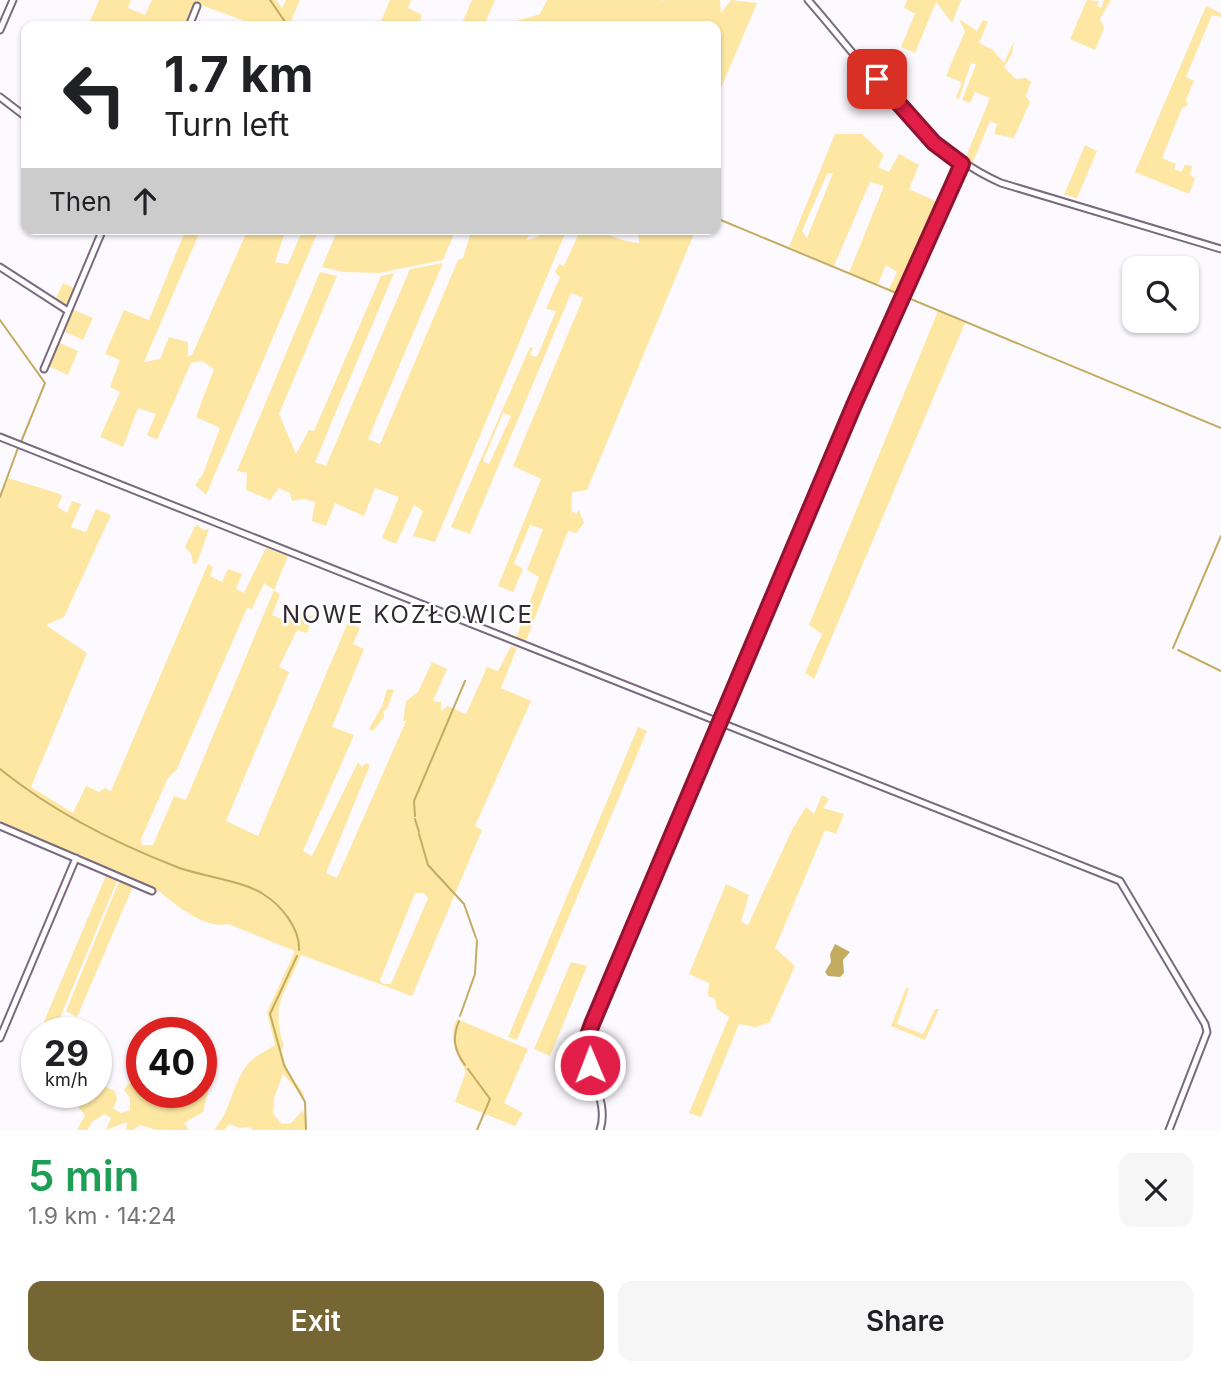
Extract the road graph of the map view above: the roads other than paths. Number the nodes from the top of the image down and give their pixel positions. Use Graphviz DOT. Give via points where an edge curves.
graph roads {
  1 [pos="13,0"];
  2 [pos="808,0"];
  3 [pos="197,6"];
  4 [pos="191,21"];
  5 [pos="0,30"];
  6 [pos="0,97"];
  7 [pos="21,113"];
  8 [pos="962,164"];
  9 [pos="100,235"];
  10 [pos="1221,249"];
  11 [pos="0,267"];
  12 [pos="68,311"];
  13 [pos="44,369"];
  14 [pos="0,437"];
  15 [pos="719,724"];
  16 [pos="0,827"];
  17 [pos="76,858"];
  18 [pos="152,891"];
  19 [pos="0,1038"];
  20 [pos="600,1130"];
  21 [pos="1169,1130"];
  1 -- 5 [label="street"];
  2 -- 8 [label="street" via="929,138"];
  3 -- 4 [label="street"];
  6 -- 7 [label="street"];
  8 -- 10 [label="street" via="1001,183"];
  8 -- 15 [label="street"];
  9 -- 12 [label="street"];
  11 -- 12 [label="street"];
  12 -- 13 [label="street"];
  14 -- 15 [label="street"];
  15 -- 20 [label="street" via="587,1038 603,1115"];
  15 -- 21 [label="street" via="1119,881 1207,1032"];
  16 -- 17 [label="street"];
  17 -- 18 [label="street"];
  17 -- 19 [label="street"];
}
